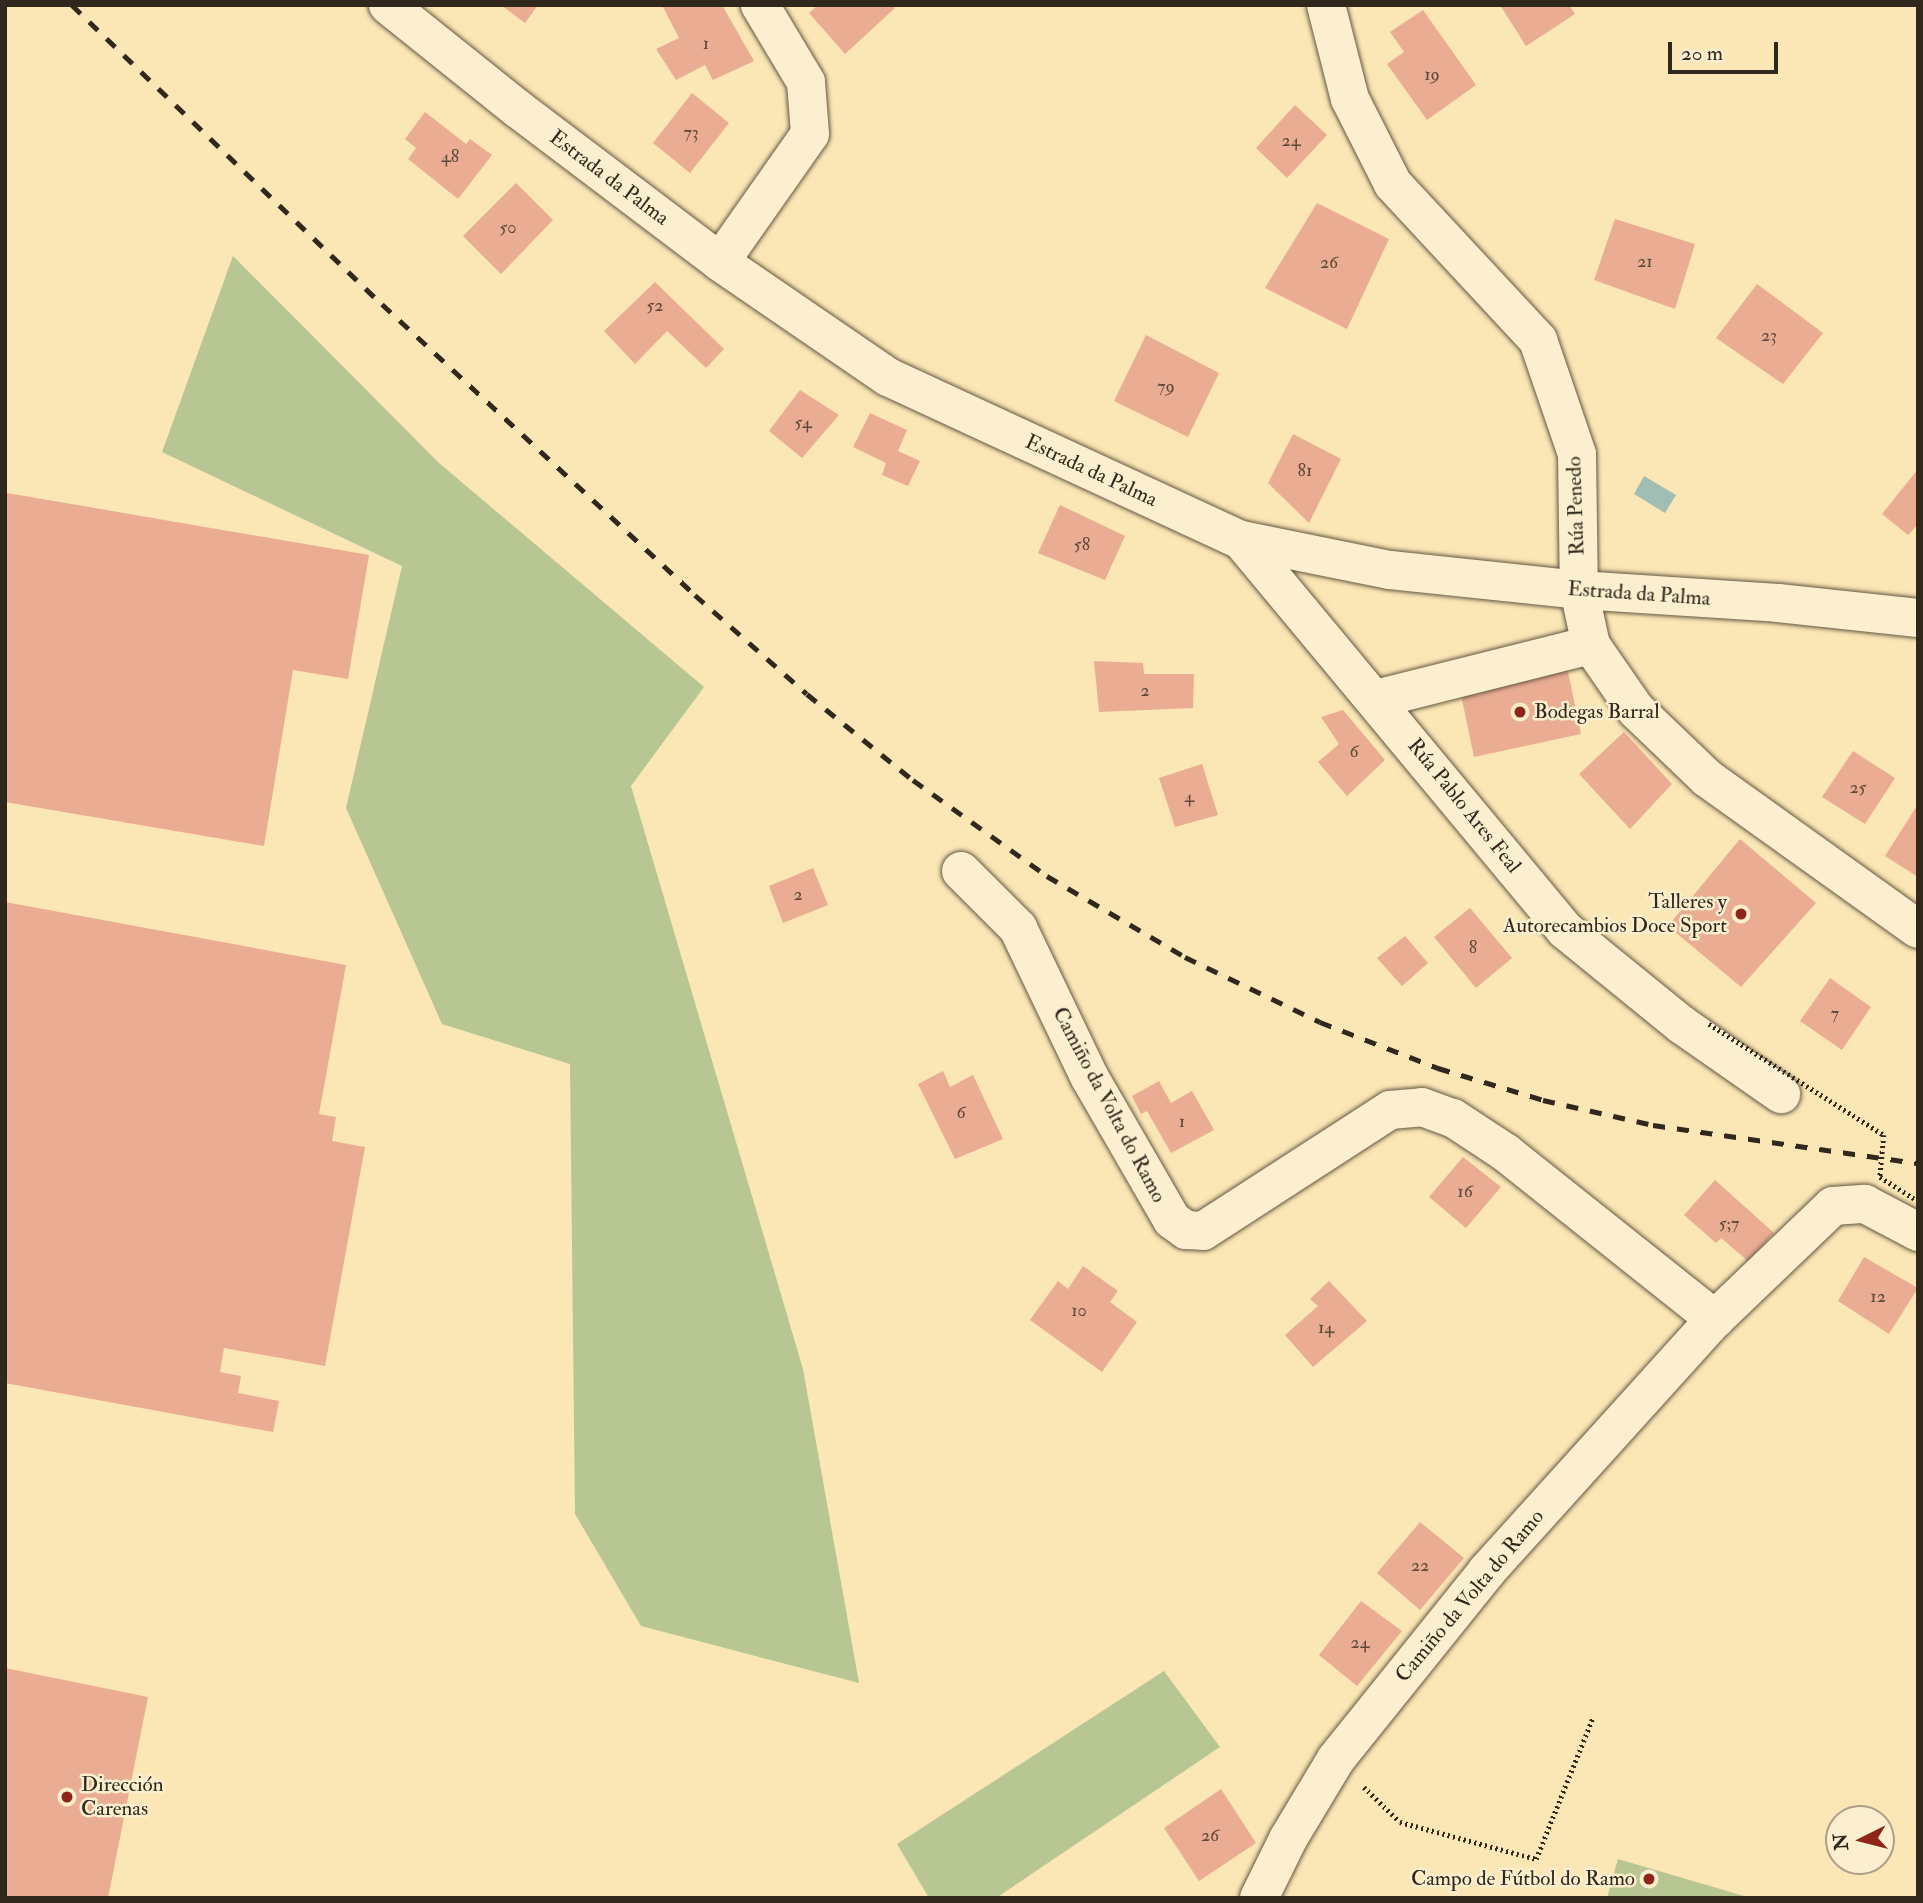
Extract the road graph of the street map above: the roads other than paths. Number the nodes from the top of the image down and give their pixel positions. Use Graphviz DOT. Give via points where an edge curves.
graph roads {
  1 [pos="388,5"];
  2 [pos="760,5"];
  3 [pos="1326,5"];
  4 [pos="720,262"];
  5 [pos="1241,540"];
  6 [pos="1578,590"];
  7 [pos="1918,618"];
  8 [pos="1591,645"];
  9 [pos="1376,699"];
  10 [pos="961,871"];
  11 [pos="1918,929"];
  12 [pos="1781,1094"];
  13 [pos="1918,1232"];
  14 [pos="1715,1319"];
  15 [pos="1259,1898"];
  1 -- 4 [label="street, Estrada da Palma"];
  2 -- 4 [label="street" via="806,82 810,134"];
  3 -- 6 [label="street, Rúa Penedo" via="1350,99 1393,184 1538,340 1577,454"];
  4 -- 5 [label="street, Estrada da Palma" via="888,377"];
  5 -- 6 [label="street, Estrada da Palma" via="1390,570"];
  5 -- 9 [label="street, Rúa Pablo Ares Feal"];
  6 -- 7 [label="street, Estrada da Palma" via="1779,603"];
  6 -- 8 [label="street, Rúa Penedo"];
  8 -- 9 [label="street"];
  8 -- 11 [label="street, Rúa Penedo" via="1636,710 1707,778"];
  9 -- 12 [label="street, Rúa Pablo Ares Feal" via="1565,930 1682,1025"];
  10 -- 14 [label="street, Camiño da Volta do Ramo" via="1018,928 1090,1078 1172,1220 1186,1230 1203,1231 1390,1110 1422,1107 1453,1118 1506,1153"];
  13 -- 14 [label="street, Camiño da Volta do Ramo" via="1864,1204 1833,1206"];
  14 -- 15 [label="street, Camiño da Volta do Ramo" via="1487,1571 1336,1759"];
}
